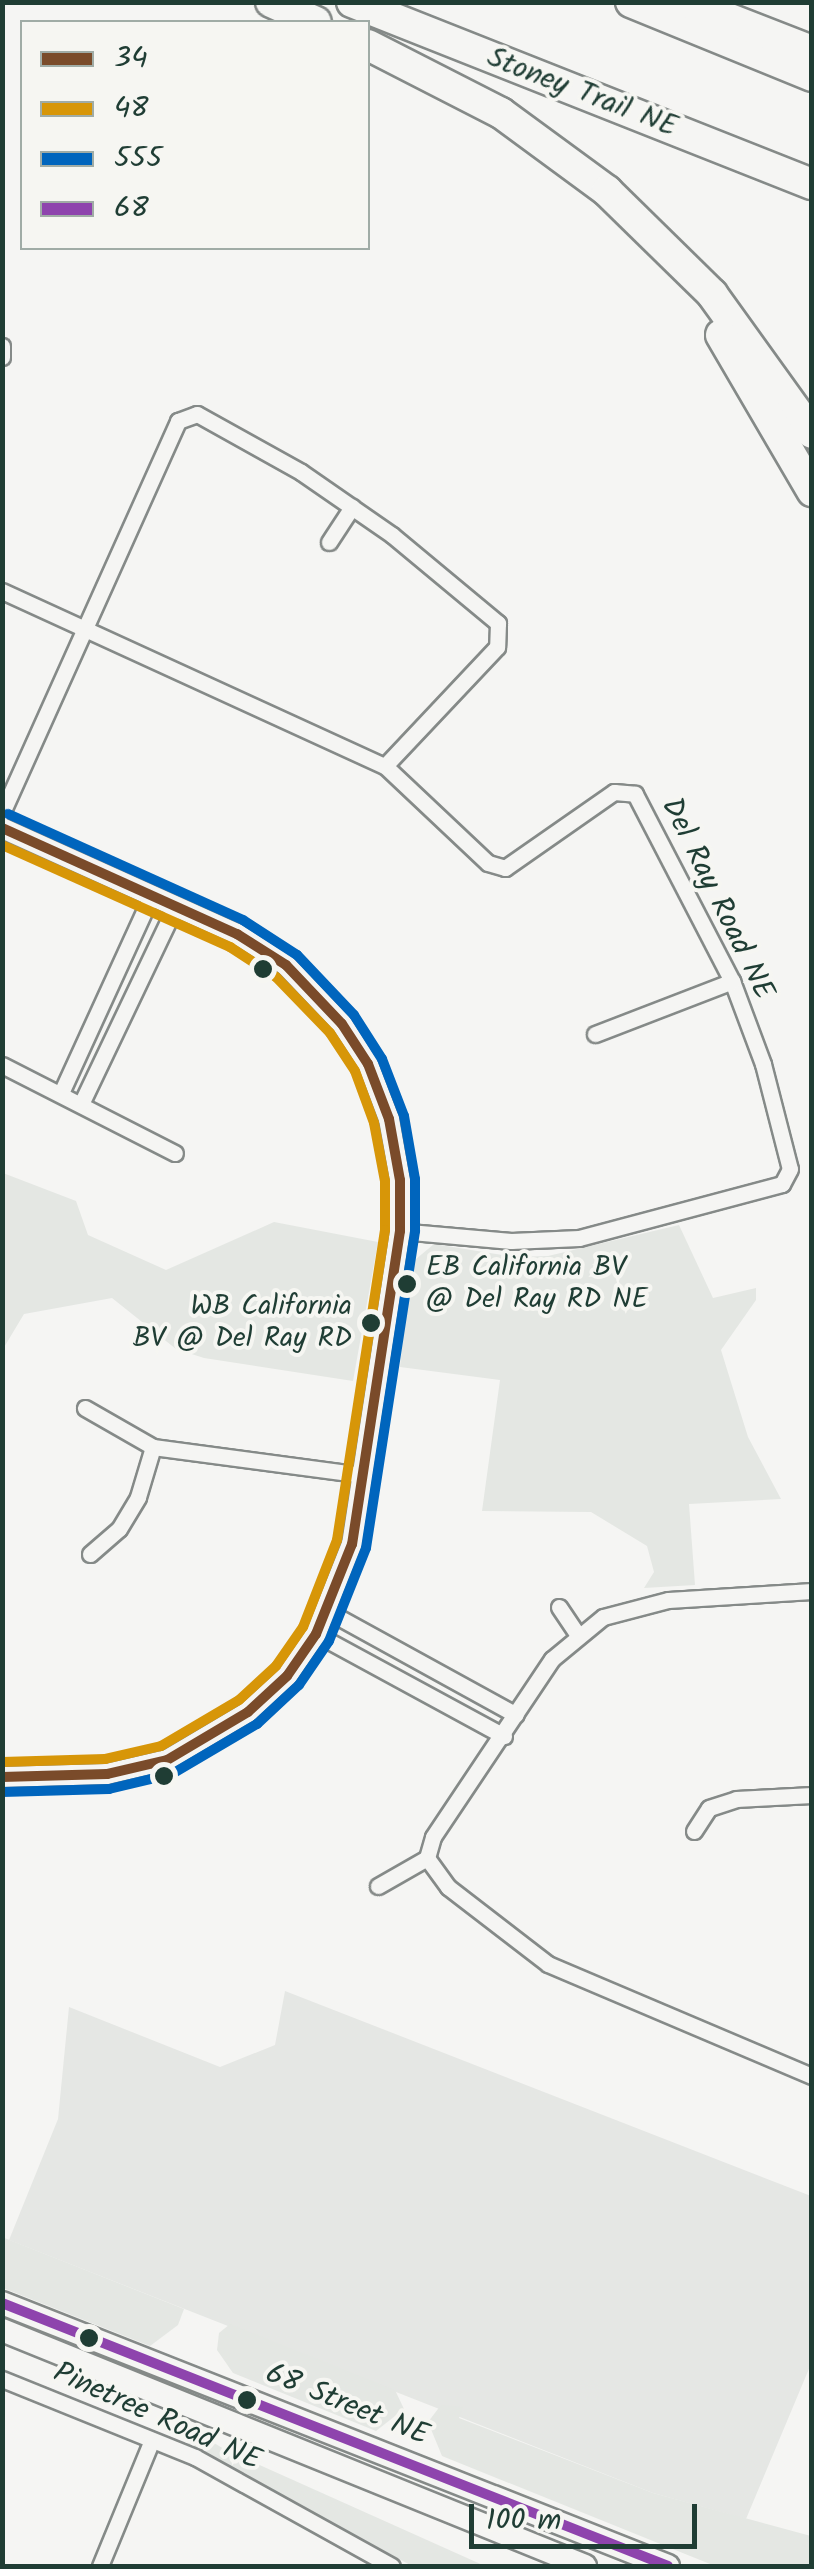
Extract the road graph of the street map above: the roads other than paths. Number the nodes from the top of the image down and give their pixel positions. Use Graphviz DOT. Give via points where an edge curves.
graph roads {
  1 [pos="271,2"];
  2 [pos="352,2"];
  3 [pos="631,2"];
  4 [pos="686,2"];
  5 [pos="312,20"];
  6 [pos="370,47"];
  7 [pos="812,50"];
  8 [pos="812,76"];
  9 [pos="812,184"];
  10 [pos="608,191"];
  11 [pos="2,346"];
  12 [pos="2,357"];
  13 [pos="812,433"];
  14 [pos="812,491"];
  15 [pos="352,507"];
  16 [pos="330,542"];
  17 [pos="2,591"];
  18 [pos="84,627"];
  19 [pos="385,766"];
  20 [pos="2,813"];
  21 [pos="2,828"];
  22 [pos="151,896"];
  23 [pos="174,907"];
  24 [pos="732,980"];
  25 [pos="595,1034"];
  26 [pos="2,1064"];
  27 [pos="62,1093"];
  28 [pos="82,1102"];
  29 [pos="175,1152"];
  30 [pos="400,1231"];
  31 [pos="85,1408"];
  32 [pos="153,1446"];
  33 [pos="362,1475"];
  34 [pos="90,1554"];
  35 [pos="812,1591"];
  36 [pos="559,1607"];
  37 [pos="329,1612"];
  38 [pos="316,1634"];
  39 [pos="578,1635"];
  40 [pos="516,1715"];
  41 [pos="504,1736"];
  42 [pos="2,1777"];
  43 [pos="812,1795"];
  44 [pos="694,1831"];
  45 [pos="428,1858"];
  46 [pos="378,1886"];
  47 [pos="812,2076"];
  48 [pos="2,2303"];
  49 [pos="2,2330"];
  50 [pos="2,2379"];
  51 [pos="152,2440"];
  52 [pos="100,2566"];
  53 [pos="392,2566"];
  54 [pos="585,2566"];
  55 [pos="668,2566"];
  1 -- 5 [label="highway"];
  2 -- 9 [label="highway, Stoney Trail NE"];
  3 -- 8 [label="highway"];
  4 -- 7 [label="highway"];
  6 -- 10 [label="highway" via="501,114"];
  10 -- 13 [label="highway" via="712,294"];
  10 -- 14 [label="highway" via="733,351"];
  11 -- 12 [label="street"];
  15 -- 16 [label="street"];
  15 -- 18 [label="street" via="196,414 178,421"];
  15 -- 19 [label="street" via="498,623 497,647"];
  17 -- 18 [label="street, Del Ray Road NE"];
  18 -- 19 [label="street, Del Ray Road NE"];
  18 -- 20 [label="street"];
  19 -- 24 [label="street, Del Ray Road NE" via="488,863 505,868 614,792 635,794"];
  21 -- 22 [label="street"];
  22 -- 23 [label="street"];
  22 -- 27 [label="street"];
  23 -- 28 [label="street"];
  23 -- 30 [label="street" via="286,965 342,1024 368,1064 389,1118"];
  24 -- 25 [label="street"];
  24 -- 30 [label="street, Del Ray Road NE" via="790,1169 782,1184 579,1238 511,1241"];
  26 -- 27 [label="street"];
  27 -- 28 [label="street"];
  28 -- 29 [label="street"];
  30 -- 33 [label="street"];
  31 -- 32 [label="street"];
  32 -- 33 [label="street"];
  32 -- 34 [label="street" via="138,1497 119,1529"];
  33 -- 37 [label="street" via="352,1544"];
  35 -- 39 [label="street" via="668,1600 602,1618"];
  36 -- 39 [label="street"];
  37 -- 38 [label="street"];
  37 -- 40 [label="street"];
  38 -- 41 [label="street"];
  38 -- 42 [label="street" via="288,1676 248,1712 167,1760 107,1774"];
  39 -- 40 [label="street" via="552,1658"];
  40 -- 41 [label="street"];
  41 -- 45 [label="street" via="433,1837"];
  43 -- 44 [label="street" via="736,1799 709,1808"];
  45 -- 46 [label="street"];
  45 -- 47 [label="street" via="448,1887 548,1964"];
  48 -- 55 [label="main road, 68 Street NE"];
  49 -- 54 [label="main road, 68 Street NE"];
  50 -- 51 [label="street, Pinetree Road NE"];
  51 -- 52 [label="street"];
  51 -- 53 [label="street, Pinetree Road NE"];
}
